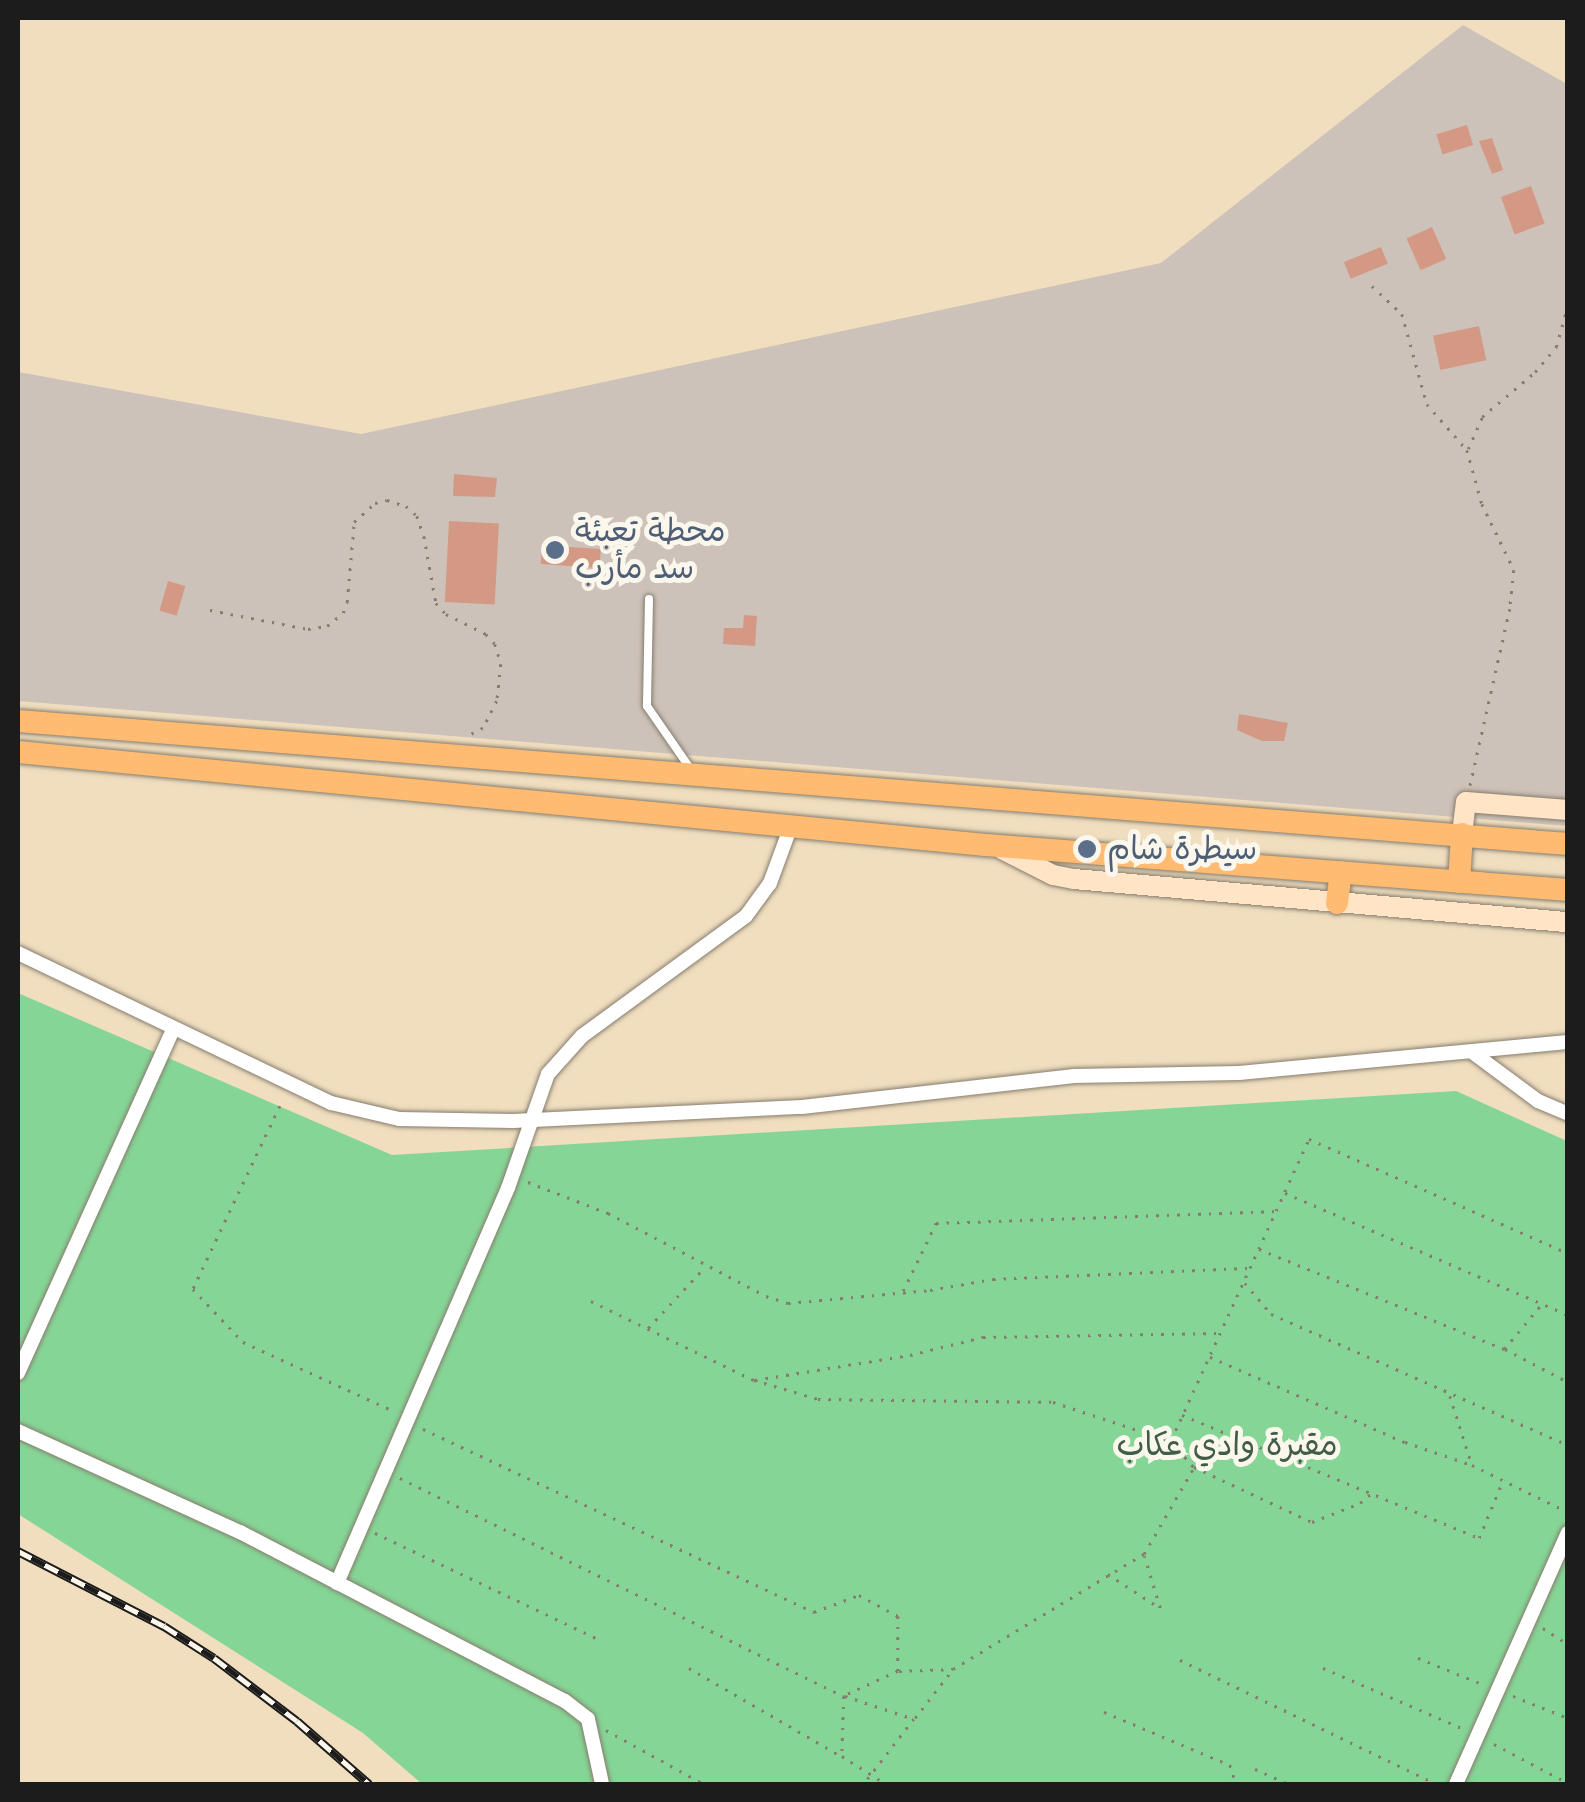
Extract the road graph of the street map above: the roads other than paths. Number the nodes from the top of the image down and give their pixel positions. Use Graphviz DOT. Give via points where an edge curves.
graph roads {
  1 [pos="649,599"];
  2 [pos="18,721"];
  3 [pos="18,752"];
  4 [pos="693,772"];
  5 [pos="1568,810"];
  6 [pos="790,826"];
  7 [pos="1462,834"];
  8 [pos="986,844"];
  9 [pos="1568,844"];
  10 [pos="1341,872"];
  11 [pos="1459,882"];
  12 [pos="1568,890"];
  13 [pos="1336,904"];
  14 [pos="1568,922"];
  15 [pos="18,953"];
  16 [pos="173,1030"];
  17 [pos="1568,1042"];
  18 [pos="1472,1052"];
  19 [pos="1568,1114"];
  20 [pos="530,1120"];
  21 [pos="18,1373"];
  22 [pos="18,1431"];
  23 [pos="1568,1533"];
  24 [pos="338,1583"];
  25 [pos="602,1784"];
  26 [pos="1456,1784"];
  1 -- 4 [label="lane" via="647,706"];
  2 -- 4 [label="highway"];
  3 -- 6 [label="highway"];
  4 -- 7 [label="highway" via="1092,810"];
  5 -- 7 [label="main road" via="1466,802"];
  6 -- 8 [label="highway"];
  6 -- 20 [label="street" via="770,883 746,916 570,1047 548,1074"];
  7 -- 9 [label="highway"];
  7 -- 11 [label="highway"];
  8 -- 10 [label="highway"];
  8 -- 13 [label="main road" via="1074,879"];
  10 -- 11 [label="highway"];
  10 -- 13 [label="highway"];
  11 -- 12 [label="highway"];
  13 -- 14 [label="main road"];
  15 -- 16 [label="street"];
  16 -- 20 [label="street" via="330,1104 399,1119"];
  16 -- 21 [label="street"];
  17 -- 18 [label="street"];
  18 -- 19 [label="street" via="1538,1101"];
  18 -- 20 [label="street" via="1239,1073 1074,1076 802,1107"];
  20 -- 24 [label="street" via="512,1178"];
  22 -- 24 [label="street"];
  23 -- 26 [label="street"];
  24 -- 25 [label="street" via="537,1685 588,1719"];
}
